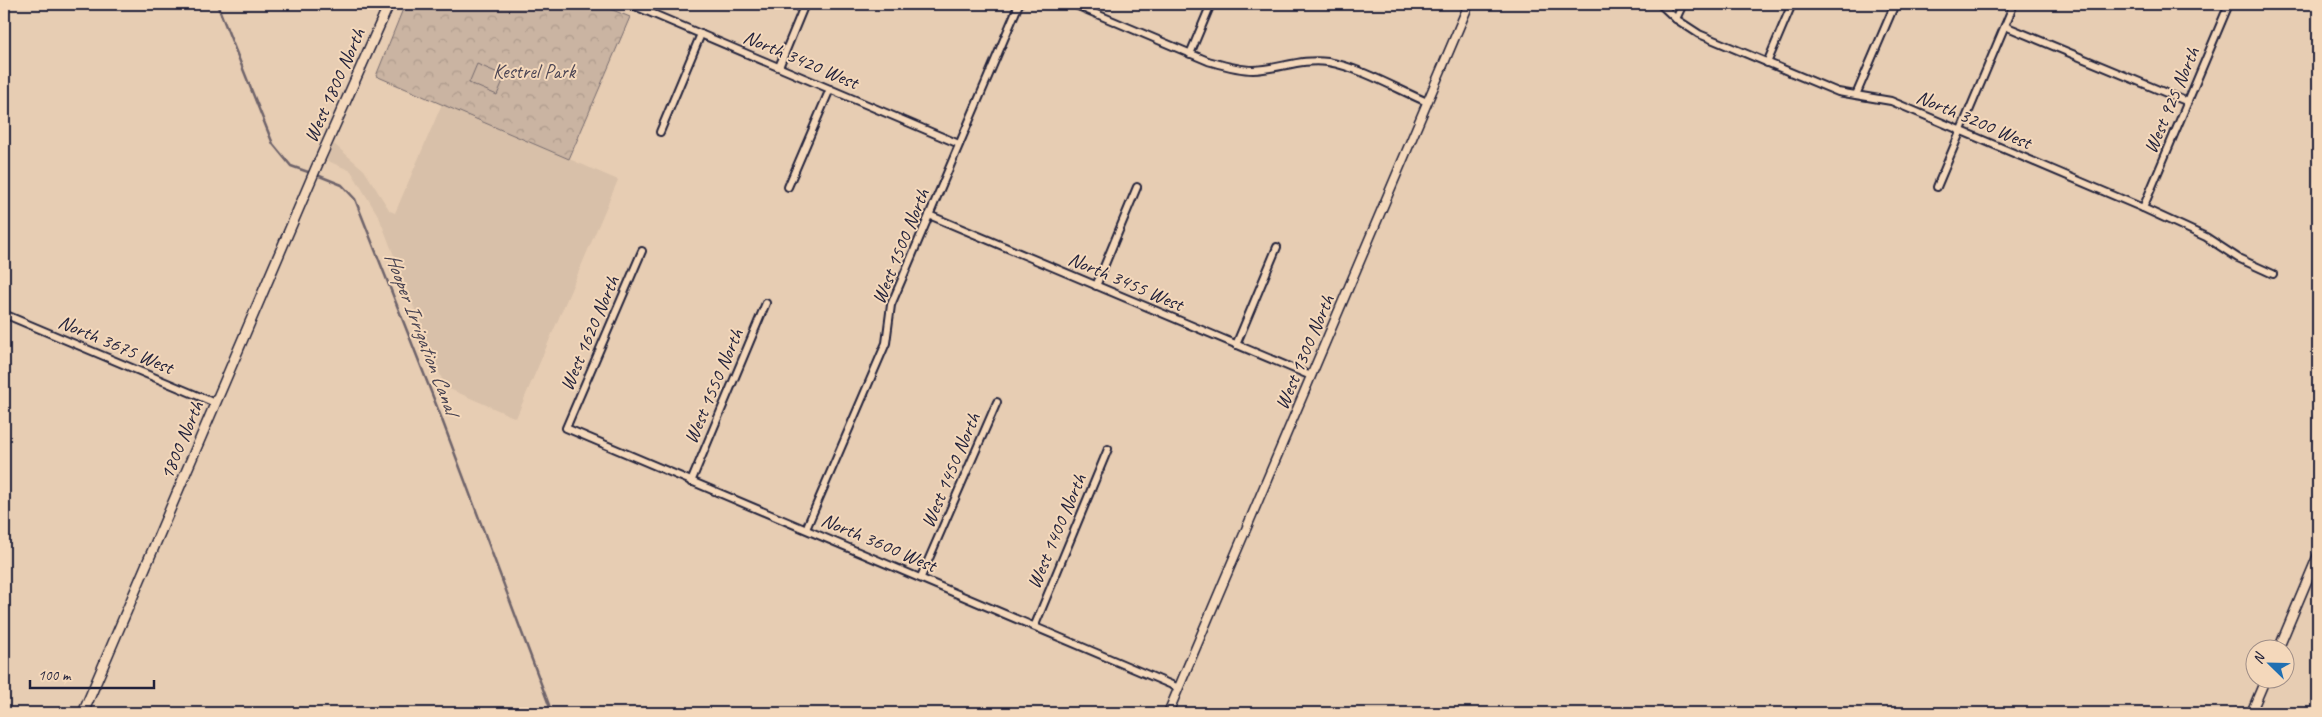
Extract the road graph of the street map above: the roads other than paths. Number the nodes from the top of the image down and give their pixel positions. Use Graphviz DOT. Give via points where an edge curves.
graph roads {
  1 [pos="389,4"];
  2 [pos="630,4"];
  3 [pos="805,4"];
  4 [pos="1019,4"];
  5 [pos="1073,4"];
  6 [pos="1211,4"];
  7 [pos="1469,4"];
  8 [pos="1660,4"];
  9 [pos="1682,4"];
  10 [pos="1792,4"];
  11 [pos="1895,4"];
  12 [pos="2014,4"];
  13 [pos="2229,4"];
  14 [pos="643,6"];
  15 [pos="1676,19"];
  16 [pos="2005,26"];
  17 [pos="701,34"];
  18 [pos="1190,54"];
  19 [pos="1767,63"];
  20 [pos="779,67"];
  21 [pos="830,89"];
  22 [pos="1856,95"];
  23 [pos="1427,102"];
  24 [pos="2188,102"];
  25 [pos="1960,130"];
  26 [pos="660,132"];
  27 [pos="960,144"];
  28 [pos="311,180"];
  29 [pos="788,187"];
  30 [pos="1137,187"];
  31 [pos="1937,187"];
  32 [pos="2143,208"];
  33 [pos="929,215"];
  34 [pos="1278,246"];
  35 [pos="642,251"];
  36 [pos="2273,274"];
  37 [pos="1096,286"];
  38 [pos="766,303"];
  39 [pos="4,314"];
  40 [pos="1236,345"];
  41 [pos="1311,376"];
  42 [pos="997,402"];
  43 [pos="215,404"];
  44 [pos="566,428"];
  45 [pos="1108,449"];
  46 [pos="691,482"];
  47 [pos="806,529"];
  48 [pos="2318,555"];
  49 [pos="921,577"];
  50 [pos="1035,625"];
  51 [pos="2282,640"];
  52 [pos="1179,688"];
  53 [pos="2261,690"];
  54 [pos="83,713"];
  55 [pos="1168,713"];
  56 [pos="2251,713"];
  1 -- 28 [label="main road, West 1800 North"];
  2 -- 14 [label="street, North 3420 West"];
  3 -- 20 [label="street"];
  4 -- 27 [label="street, West 1500 North"];
  5 -- 18 [label="street"];
  6 -- 18 [label="street"];
  7 -- 23 [label="street, West 1300 North"];
  8 -- 15 [label="street, North 3200 West"];
  9 -- 15 [label="street"];
  10 -- 19 [label="street"];
  11 -- 22 [label="street"];
  12 -- 16 [label="street"];
  13 -- 24 [label="street, West 925 North"];
  14 -- 17 [label="street, North 3420 West"];
  15 -- 19 [label="street, North 3200 West" via="1699,34"];
  16 -- 24 [label="street"];
  16 -- 25 [label="street"];
  17 -- 20 [label="street, North 3420 West"];
  17 -- 26 [label="street"];
  18 -- 23 [label="street" via="1227,67 1252,70 1307,61 1329,62"];
  19 -- 22 [label="street, North 3200 West" via="1838,92"];
  20 -- 21 [label="street, North 3420 West"];
  21 -- 27 [label="street, North 3420 West"];
  21 -- 29 [label="street"];
  22 -- 25 [label="street, North 3200 West" via="1891,101"];
  23 -- 41 [label="street, West 1300 North"];
  24 -- 32 [label="street, West 925 North"];
  25 -- 31 [label="street"];
  25 -- 32 [label="street, North 3200 West"];
  27 -- 33 [label="street, West 1500 North"];
  28 -- 43 [label="main road, 1800 North"];
  30 -- 37 [label="street"];
  32 -- 36 [label="street, North 3200 West" via="2206,237 2238,258"];
  33 -- 37 [label="street, North 3455 West"];
  33 -- 47 [label="street, West 1500 North" via="891,305 886,343"];
  34 -- 40 [label="street"];
  35 -- 44 [label="street, West 1620 North"];
  37 -- 40 [label="street, North 3455 West"];
  38 -- 46 [label="street, West 1550 North"];
  39 -- 43 [label="street, North 3675 West"];
  40 -- 41 [label="street, North 3455 West"];
  41 -- 52 [label="street, West 1300 North"];
  42 -- 49 [label="street, West 1450 North"];
  43 -- 54 [label="main road, 1800 North"];
  44 -- 46 [label="street, North 3600 West"];
  45 -- 50 [label="street, West 1400 North"];
  46 -- 47 [label="street, North 3600 West"];
  47 -- 49 [label="street, North 3600 West"];
  48 -- 51 [label="street"];
  49 -- 50 [label="street, North 3600 West"];
  50 -- 52 [label="street, North 3600 West"];
  52 -- 55 [label="street, West 1300 North"];
  53 -- 56 [label="street"];
}
